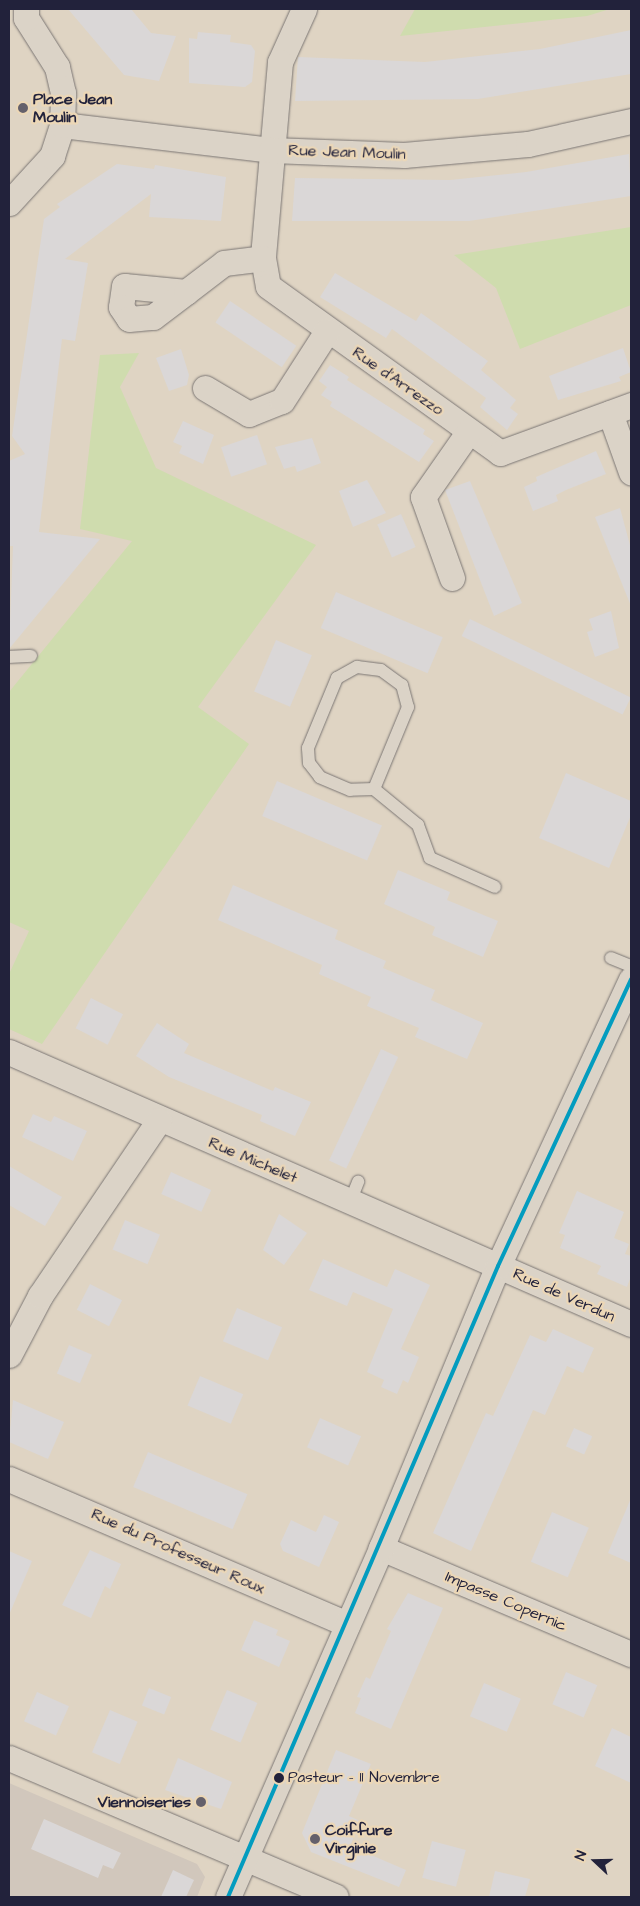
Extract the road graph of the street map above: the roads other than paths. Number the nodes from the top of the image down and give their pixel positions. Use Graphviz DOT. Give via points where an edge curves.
graph roads {
  1 [pos="26,9"];
  2 [pos="304,9"];
  3 [pos="631,122"];
  4 [pos="62,125"];
  5 [pos="271,150"];
  6 [pos="9,203"];
  7 [pos="263,258"];
  8 [pos="186,292"];
  9 [pos="326,331"];
  10 [pos="205,388"];
  11 [pos="620,409"];
  12 [pos="469,431"];
  13 [pos="631,472"];
  14 [pos="452,578"];
  15 [pos="31,656"];
  16 [pos="9,657"];
  17 [pos="374,788"];
  18 [pos="495,887"];
  19 [pos="611,958"];
  20 [pos="631,966"];
  21 [pos="631,979"];
  22 [pos="9,1052"];
  23 [pos="159,1120"];
  24 [pos="498,1266"];
  25 [pos="631,1324"];
  26 [pos="9,1355"];
  27 [pos="9,1479"];
  28 [pos="381,1548"];
  29 [pos="347,1624"];
  30 [pos="631,1654"];
  31 [pos="9,1758"];
  32 [pos="244,1859"];
  33 [pos="228,1897"];
  34 [pos="336,1897"];
  1 -- 4 [label="street" via="26,18 57,67 63,93"];
  2 -- 5 [label="street, Rue d'Arrezzo" via="280,62"];
  3 -- 5 [label="street, Rue Jean Moulin" via="528,144 466,151 404,155"];
  4 -- 5 [label="street, Rue Jean Moulin"];
  4 -- 6 [label="street" via="52,156"];
  5 -- 7 [label="street, Rue d'Arrezzo"];
  7 -- 8 [label="street" via="224,262"];
  7 -- 9 [label="street, Rue d'Arrezzo" via="268,286"];
  9 -- 10 [label="street" via="282,401 249,414"];
  9 -- 12 [label="street, Rue d'Arrezzo"];
  11 -- 12 [label="street, Rue d'Arrezzo" via="500,453"];
  11 -- 13 [label="street, Rue d'Arrezzo"];
  12 -- 14 [label="street" via="423,497"];
  15 -- 16 [label="lane"];
  17 -- 17 [label="lane" via="408,707 402,685 381,670 357,666 337,678 308,748 309,763 320,777 350,790"];
  17 -- 18 [label="lane" via="418,825 430,858"];
  19 -- 20 [label="lane"];
  21 -- 24 [label="street"];
  22 -- 23 [label="street, Rue Michelet"];
  23 -- 24 [label="street, Rue Michelet" via="354,1192"];
  23 -- 26 [label="street" via="40,1296"];
  24 -- 25 [label="street, Rue de Verdun"];
  24 -- 28 [label="street"];
  27 -- 29 [label="street, Rue du Professeur Roux"];
  28 -- 29 [label="street"];
  28 -- 30 [label="street, Impasse Copernic"];
  29 -- 32 [label="street"];
  31 -- 32 [label="street"];
  32 -- 33 [label="street"];
  32 -- 34 [label="street"];
}
